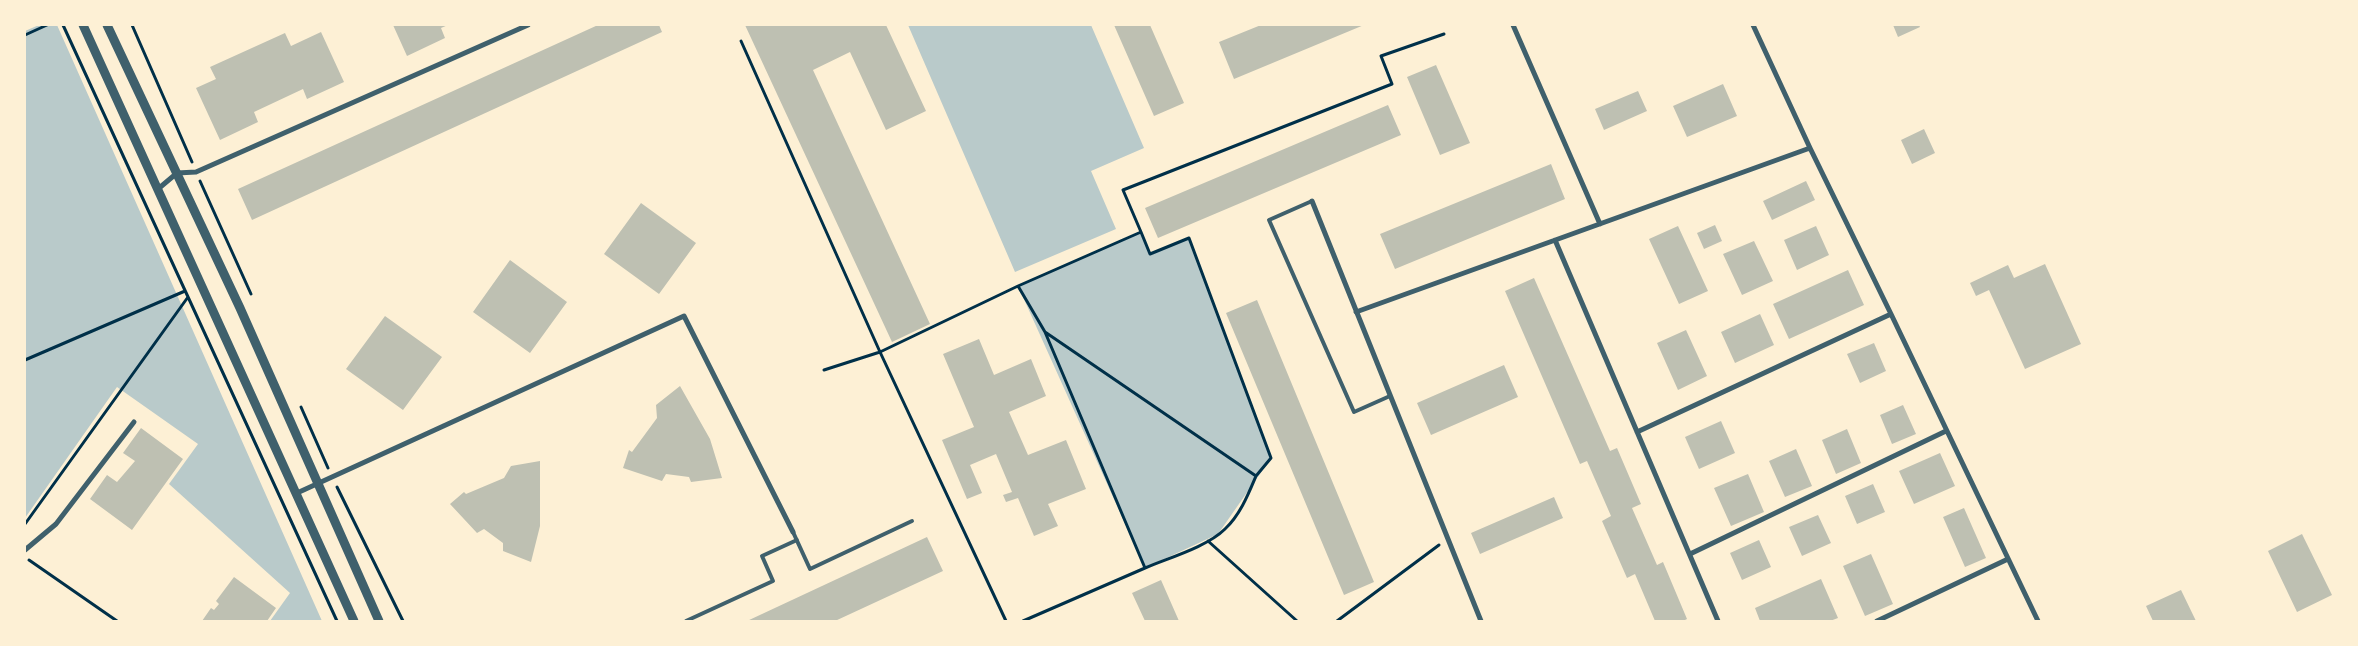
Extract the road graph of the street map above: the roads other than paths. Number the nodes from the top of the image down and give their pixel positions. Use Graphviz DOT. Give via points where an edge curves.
graph roads {
  1 [pos="83,25"];
  2 [pos="107,25"];
  3 [pos="528,25"];
  4 [pos="1513,25"];
  5 [pos="1753,25"];
  6 [pos="1810,148"];
  7 [pos="177,173"];
  8 [pos="158,189"];
  9 [pos="1312,202"];
  10 [pos="1600,224"];
  11 [pos="1555,240"];
  12 [pos="1356,312"];
  13 [pos="1892,314"];
  14 [pos="1390,396"];
  15 [pos="134,422"];
  16 [pos="1946,431"];
  17 [pos="1637,432"];
  18 [pos="318,484"];
  19 [pos="297,494"];
  20 [pos="912,521"];
  21 [pos="793,532"];
  22 [pos="797,540"];
  23 [pos="25,550"];
  24 [pos="1690,554"];
  25 [pos="2008,560"];
  26 [pos="354,621"];
  27 [pos="379,621"];
  28 [pos="686,621"];
  29 [pos="1481,621"];
  30 [pos="1718,621"];
  31 [pos="1877,621"];
  32 [pos="2038,621"];
  1 -- 8 [label="street"];
  2 -- 7 [label="street"];
  3 -- 7 [label="street" via="196,172"];
  4 -- 10 [label="street"];
  5 -- 6 [label="street"];
  6 -- 10 [label="street"];
  6 -- 13 [label="street"];
  7 -- 8 [label="street"];
  7 -- 18 [label="street"];
  8 -- 19 [label="street"];
  9 -- 12 [label="street"];
  9 -- 14 [label="lane" via="1269,220 1354,412"];
  10 -- 11 [label="street"];
  11 -- 12 [label="street"];
  11 -- 17 [label="street"];
  12 -- 14 [label="street"];
  13 -- 16 [label="street"];
  13 -- 17 [label="street"];
  14 -- 29 [label="street"];
  15 -- 23 [label="street" via="56,524"];
  16 -- 24 [label="street"];
  16 -- 25 [label="street"];
  17 -- 24 [label="street"];
  18 -- 19 [label="street"];
  18 -- 21 [label="street" via="684,316"];
  18 -- 27 [label="street"];
  19 -- 26 [label="street"];
  20 -- 22 [label="lane" via="810,569"];
  21 -- 22 [label="lane"];
  22 -- 28 [label="lane" via="762,556 773,580"];
  24 -- 30 [label="street"];
  25 -- 31 [label="street"];
  25 -- 32 [label="street"];
}
